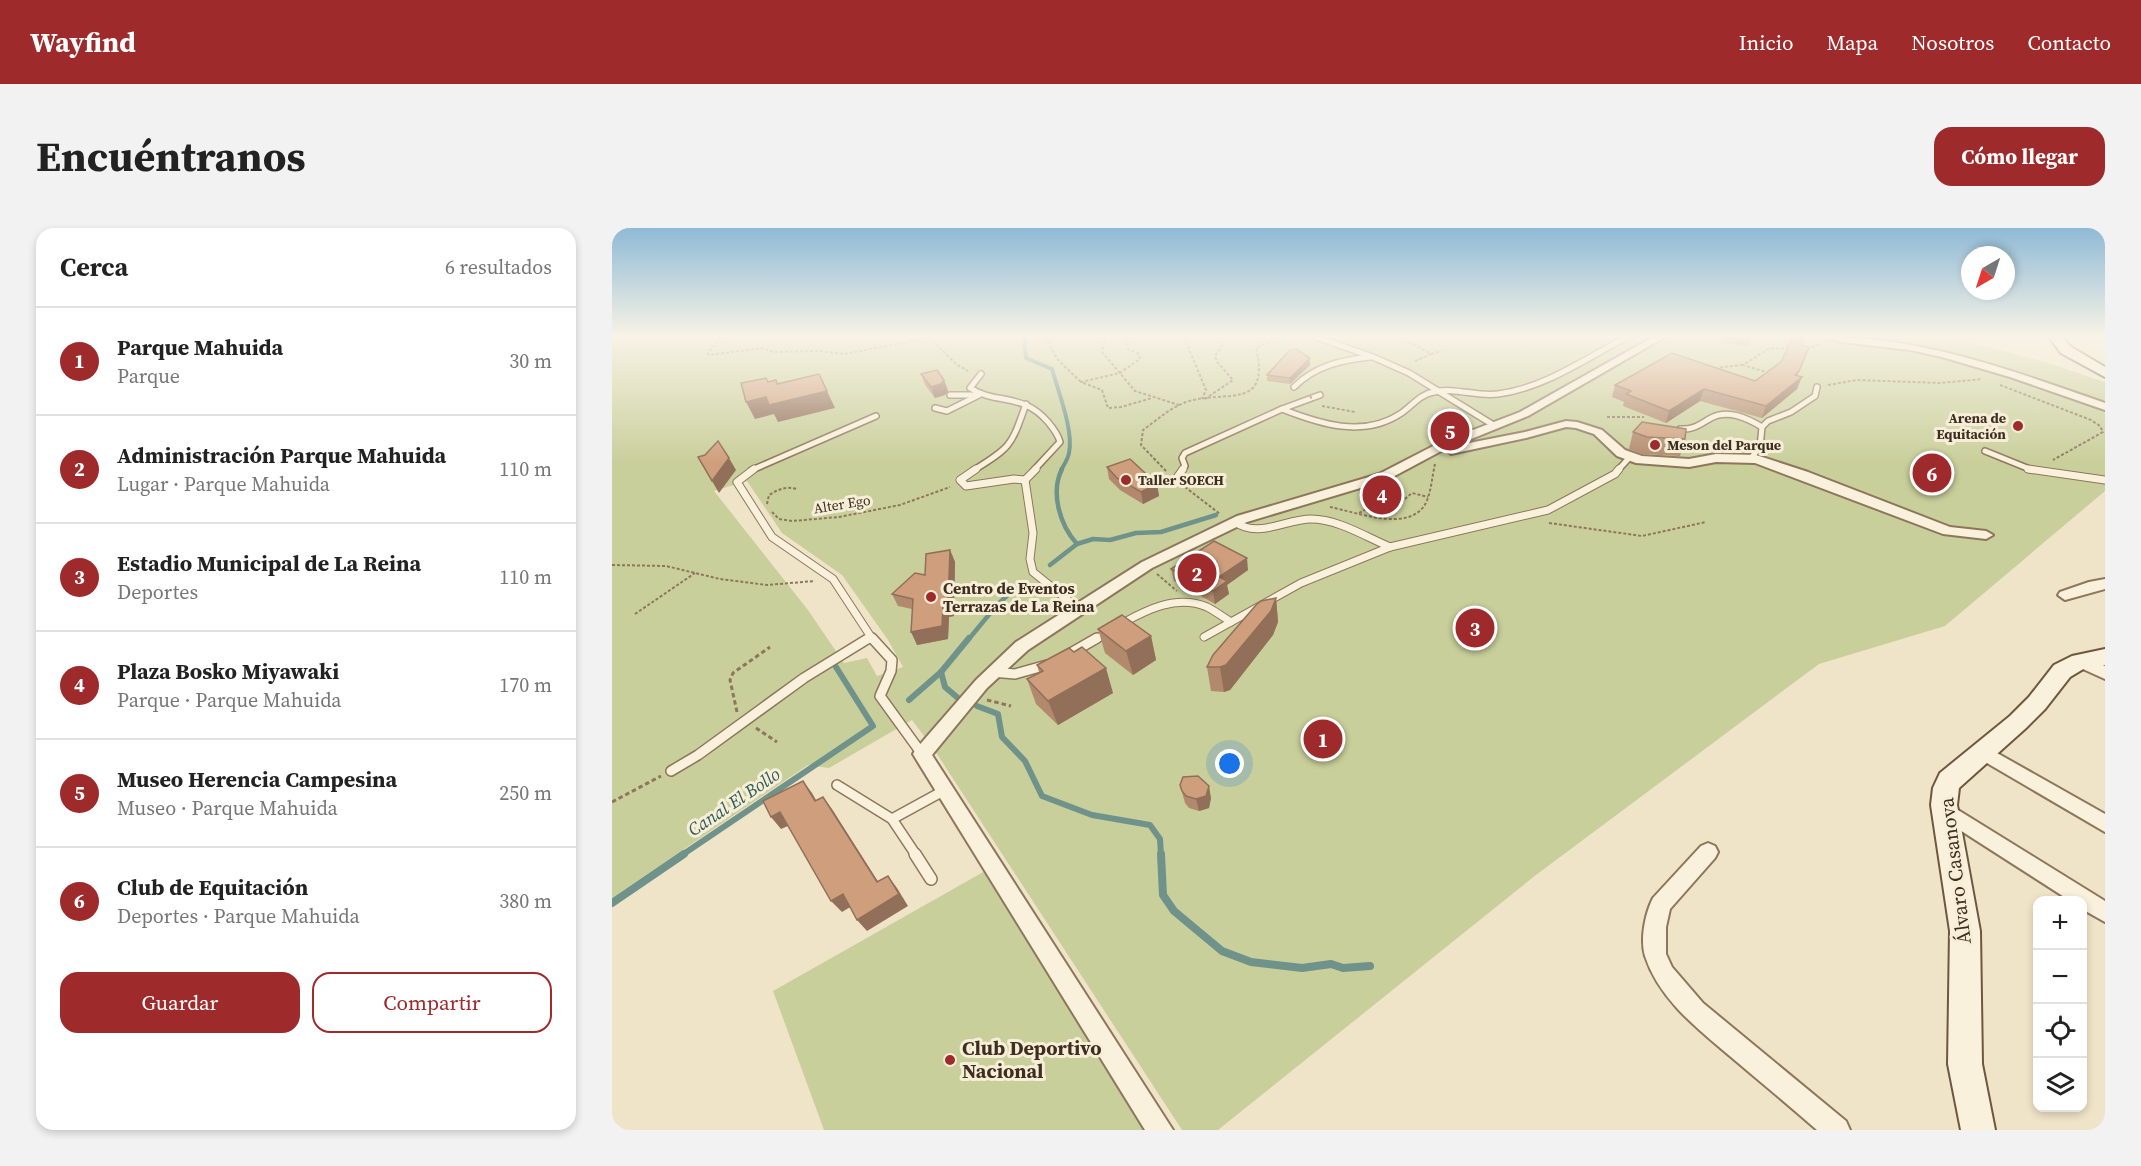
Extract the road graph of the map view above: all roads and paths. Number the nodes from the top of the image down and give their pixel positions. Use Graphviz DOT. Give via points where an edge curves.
graph roads {
  1 [pos="977,379"];
  2 [pos="1078,379"];
  3 [pos="1094,379"];
  4 [pos="1125,379"];
  5 [pos="1201,379"];
  6 [pos="1232,379"];
  7 [pos="1260,379"];
  8 [pos="1302,379"];
  9 [pos="1418,379"];
  10 [pos="1541,379"];
  11 [pos="1586,379"];
  12 [pos="1983,379"];
  13 [pos="2023,379"];
  14 [pos="1081,382"];
  15 [pos="1995,383"];
  16 [pos="1294,387"];
  17 [pos="1817,387"];
  18 [pos="1438,391"];
  19 [pos="950,394"];
  20 [pos="979,395"];
  21 [pos="1320,395"];
  22 [pos="1310,396"];
  23 [pos="1152,398"];
  24 [pos="1202,400"];
  25 [pos="1191,401"];
  26 [pos="1026,404"];
  27 [pos="1179,405"];
  28 [pos="2105,407"];
  29 [pos="935,408"];
  30 [pos="1282,408"];
  31 [pos="1355,412"];
  32 [pos="876,416"];
  33 [pos="1607,417"];
  34 [pos="1644,417"];
  35 [pos="1494,426"];
  36 [pos="1762,428"];
  37 [pos="1680,429"];
  38 [pos="1443,446"];
  39 [pos="1985,451"];
  40 [pos="1630,457"];
  41 [pos="1751,458"];
  42 [pos="2033,471"];
  43 [pos="1176,479"];
  44 [pos="1025,480"];
  45 [pos="2105,480"];
  46 [pos="963,483"];
  47 [pos="797,489"];
  48 [pos="1428,497"];
  49 [pos="1321,505"];
  50 [pos="1358,513"];
  51 [pos="1521,518"];
  52 [pos="1235,522"];
  53 [pos="1706,522"];
  54 [pos="1986,535"];
  55 [pos="1390,547"];
  56 [pos="612,565"];
  57 [pos="1147,566"];
  58 [pos="695,573"];
  59 [pos="833,579"];
  60 [pos="2105,584"];
  61 [pos="2065,595"];
  62 [pos="1189,602"];
  63 [pos="1079,609"];
  64 [pos="634,614"];
  65 [pos="1231,622"];
  66 [pos="870,638"];
  67 [pos="1204,638"];
  68 [pos="771,647"];
  69 [pos="2093,659"];
  70 [pos="992,672"];
  71 [pos="2105,673"];
  72 [pos="970,696"];
  73 [pos="1011,706"];
  74 [pos="744,720"];
  75 [pos="777,742"];
  76 [pos="1981,751"];
  77 [pos="922,754"];
  78 [pos="671,771"];
  79 [pos="837,785"];
  80 [pos="945,790"];
  81 [pos="612,802"];
  82 [pos="1945,810"];
  83 [pos="892,819"];
  84 [pos="2105,824"];
  85 [pos="1708,852"];
  86 [pos="931,879"];
  87 [pos="2105,912"];
  88 [pos="1160,1130"];
  89 [pos="1837,1130"];
  90 [pos="1978,1130"];
  1 -- 20 [label="lane" via="970,388"];
  2 -- 14 [label="path"];
  3 -- 14 [label="path"];
  4 -- 23 [label="path" via="1135,391"];
  5 -- 24 [label="path" via="1206,390"];
  6 -- 24 [label="path"];
  7 -- 24 [label="path" via="1250,393"];
  8 -- 16 [label="lane"];
  9 -- 18 [label="lane"];
  10 -- 18 [label="lane" via="1510,391 1479,395"];
  11 -- 35 [label="street"];
  12 -- 17 [label="path" via="1941,383 1857,380"];
  13 -- 28 [label="street"];
  14 -- 23 [label="path" via="1102,390 1108,408"];
  15 -- 42 [label="path" via="2091,420 2103,432"];
  17 -- 36 [label="lane" via="1815,396"];
  18 -- 30 [label="lane" via="1420,396 1391,419 1349,428 1332,427"];
  18 -- 35 [label="lane"];
  19 -- 20 [label="lane"];
  20 -- 26 [label="lane"];
  20 -- 29 [label="lane" via="947,411"];
  21 -- 30 [label="lane"];
  22 -- 31 [label="path, bridge" via="1313,402 1330,409"];
  23 -- 27 [label="path"];
  24 -- 25 [label="path"];
  26 -- 44 [label="lane" via="1038,410 1060,442"];
  26 -- 46 [label="lane" via="1013,441 960,480"];
  30 -- 43 [label="lane" via="1185,453 1185,466"];
  32 -- 59 [label="lane" via="756,467 737,482 772,537"];
  33 -- 34 [label="path"];
  35 -- 38 [label="street"];
  36 -- 37 [label="lane" via="1726,414 1715,416 1698,429"];
  36 -- 41 [label="lane" via="1760,447"];
  38 -- 40 [label="street" via="1456,450 1577,424 1598,432"];
  38 -- 48 [label="path" via="1433,469"];
  38 -- 52 [label="street" via="1383,477"];
  39 -- 42 [label="lane"];
  40 -- 41 [label="street" via="1665,463"];
  40 -- 51 [label="lane" via="1615,474 1548,510"];
  41 -- 54 [label="street" via="1948,531"];
  42 -- 45 [label="lane"];
  44 -- 46 [label="lane" via="966,486"];
  44 -- 63 [label="lane" via="1033,533 1033,572"];
  46 -- 47 [label="path, Alter Ego" via="900,505 839,517 779,519 766,502 769,495 789,486"];
  48 -- 50 [label="path" via="1412,493 1399,504 1376,504"];
  48 -- 50 [label="path" via="1413,515 1398,521"];
  49 -- 50 [label="path"];
  51 -- 53 [label="path" via="1642,536"];
  51 -- 55 [label="lane"];
  52 -- 55 [label="lane" via="1252,530 1310,519 1328,521"];
  52 -- 57 [label="street"];
  55 -- 65 [label="lane" via="1301,583"];
  56 -- 58 [label="path" via="666,566"];
  57 -- 62 [label="path"];
  57 -- 63 [label="street"];
  58 -- 59 [label="path" via="767,585"];
  58 -- 64 [label="path"];
  59 -- 66 [label="lane"];
  60 -- 61 [label="street"];
  62 -- 65 [label="lane" via="1203,605"];
  62 -- 70 [label="lane" via="1147,609 1041,668 1015,674"];
  63 -- 70 [label="street" via="1022,646"];
  65 -- 67 [label="lane"];
  66 -- 74 [label="lane"];
  66 -- 77 [label="lane" via="892,660 880,696"];
  68 -- 74 [label="path" via="733,673 730,680 737,713"];
  69 -- 71 [label="street"];
  69 -- 76 [label="street, Álvaro Casanova" via="2062,671 2031,709"];
  70 -- 72 [label="street"];
  72 -- 73 [label="path"];
  72 -- 77 [label="street"];
  74 -- 75 [label="path"];
  74 -- 78 [label="lane"];
  76 -- 82 [label="street, Álvaro Casanova" via="1949,780"];
  76 -- 84 [label="street"];
  77 -- 80 [label="street"];
  78 -- 81 [label="path"];
  79 -- 83 [label="lane"];
  80 -- 83 [label="lane"];
  80 -- 88 [label="street"];
  82 -- 87 [label="street"];
  82 -- 90 [label="street, Álvaro Casanova" via="1965,931 1965,1064"];
  83 -- 86 [label="lane"];
  85 -- 89 [label="street" via="1660,905 1655,954 1664,975 1695,1011"];
}
